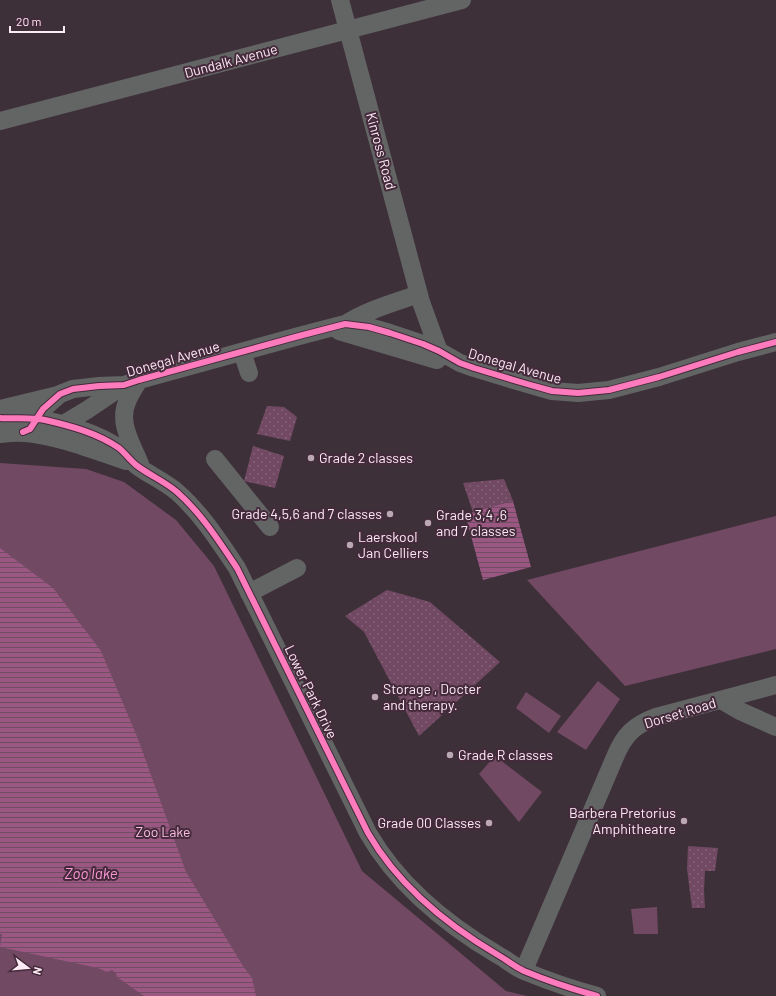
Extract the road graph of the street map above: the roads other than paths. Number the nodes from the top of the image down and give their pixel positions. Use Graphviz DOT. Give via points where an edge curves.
graph roads {
  1 [pos="340,0"];
  2 [pos="462,0"];
  3 [pos="349,30"];
  4 [pos="0,122"];
  5 [pos="420,298"];
  6 [pos="338,328"];
  7 [pos="776,342"];
  8 [pos="242,352"];
  9 [pos="432,353"];
  10 [pos="249,373"];
  11 [pos="132,383"];
  12 [pos="60,394"];
  13 [pos="0,409"];
  14 [pos="0,418"];
  15 [pos="36,420"];
  16 [pos="63,424"];
  17 [pos="23,432"];
  18 [pos="0,434"];
  19 [pos="44,436"];
  20 [pos="215,458"];
  21 [pos="139,467"];
  22 [pos="270,527"];
  23 [pos="297,568"];
  24 [pos="249,593"];
  25 [pos="776,685"];
  26 [pos="721,700"];
  27 [pos="776,727"];
  28 [pos="524,970"];
  29 [pos="597,996"];
  1 -- 3 [label="street, Kinross Road"];
  2 -- 3 [label="street, Dundalk Avenue"];
  3 -- 4 [label="street, Dundalk Avenue"];
  3 -- 5 [label="street, Kinross Road"];
  5 -- 6 [label="street, Donegal Avenue" via="380,307"];
  5 -- 9 [label="street, Kinross Road"];
  6 -- 8 [label="street, Donegal Avenue"];
  6 -- 9 [label="street, Donegal Avenue" via="369,327"];
  7 -- 9 [label="street, Donegal Avenue" via="609,390 578,393 541,388"];
  8 -- 10 [label="street"];
  8 -- 11 [label="street, Donegal Avenue"];
  11 -- 12 [label="street, Donegal Avenue" via="73,389"];
  11 -- 16 [label="street"];
  11 -- 21 [label="street" via="123,415 124,426"];
  12 -- 13 [label="street"];
  12 -- 15 [label="street, Donegal Avenue" via="43,409"];
  14 -- 15 [label="street, Lower Park Drive"];
  15 -- 16 [label="street, Lower Park Drive"];
  15 -- 17 [label="street, Donegal Avenue" via="30,429"];
  16 -- 19 [label="street"];
  16 -- 21 [label="street, Lower Park Drive" via="107,441 126,453"];
  17 -- 18 [label="street, Lower Park Drive"];
  17 -- 19 [label="street, Lower Park Drive"];
  19 -- 21 [label="street, Lower Park Drive"];
  20 -- 22 [label="street"];
  21 -- 24 [label="street, Lower Park Drive" via="176,492 192,507 213,532"];
  23 -- 24 [label="street"];
  24 -- 28 [label="street, Lower Park Drive" via="368,833 388,865 448,922"];
  25 -- 26 [label="street, Dorset Road"];
  26 -- 27 [label="street"];
  26 -- 28 [label="street, Dorset Road" via="656,717 643,722 625,736"];
  28 -- 29 [label="street, Lower Park Drive"];
}
